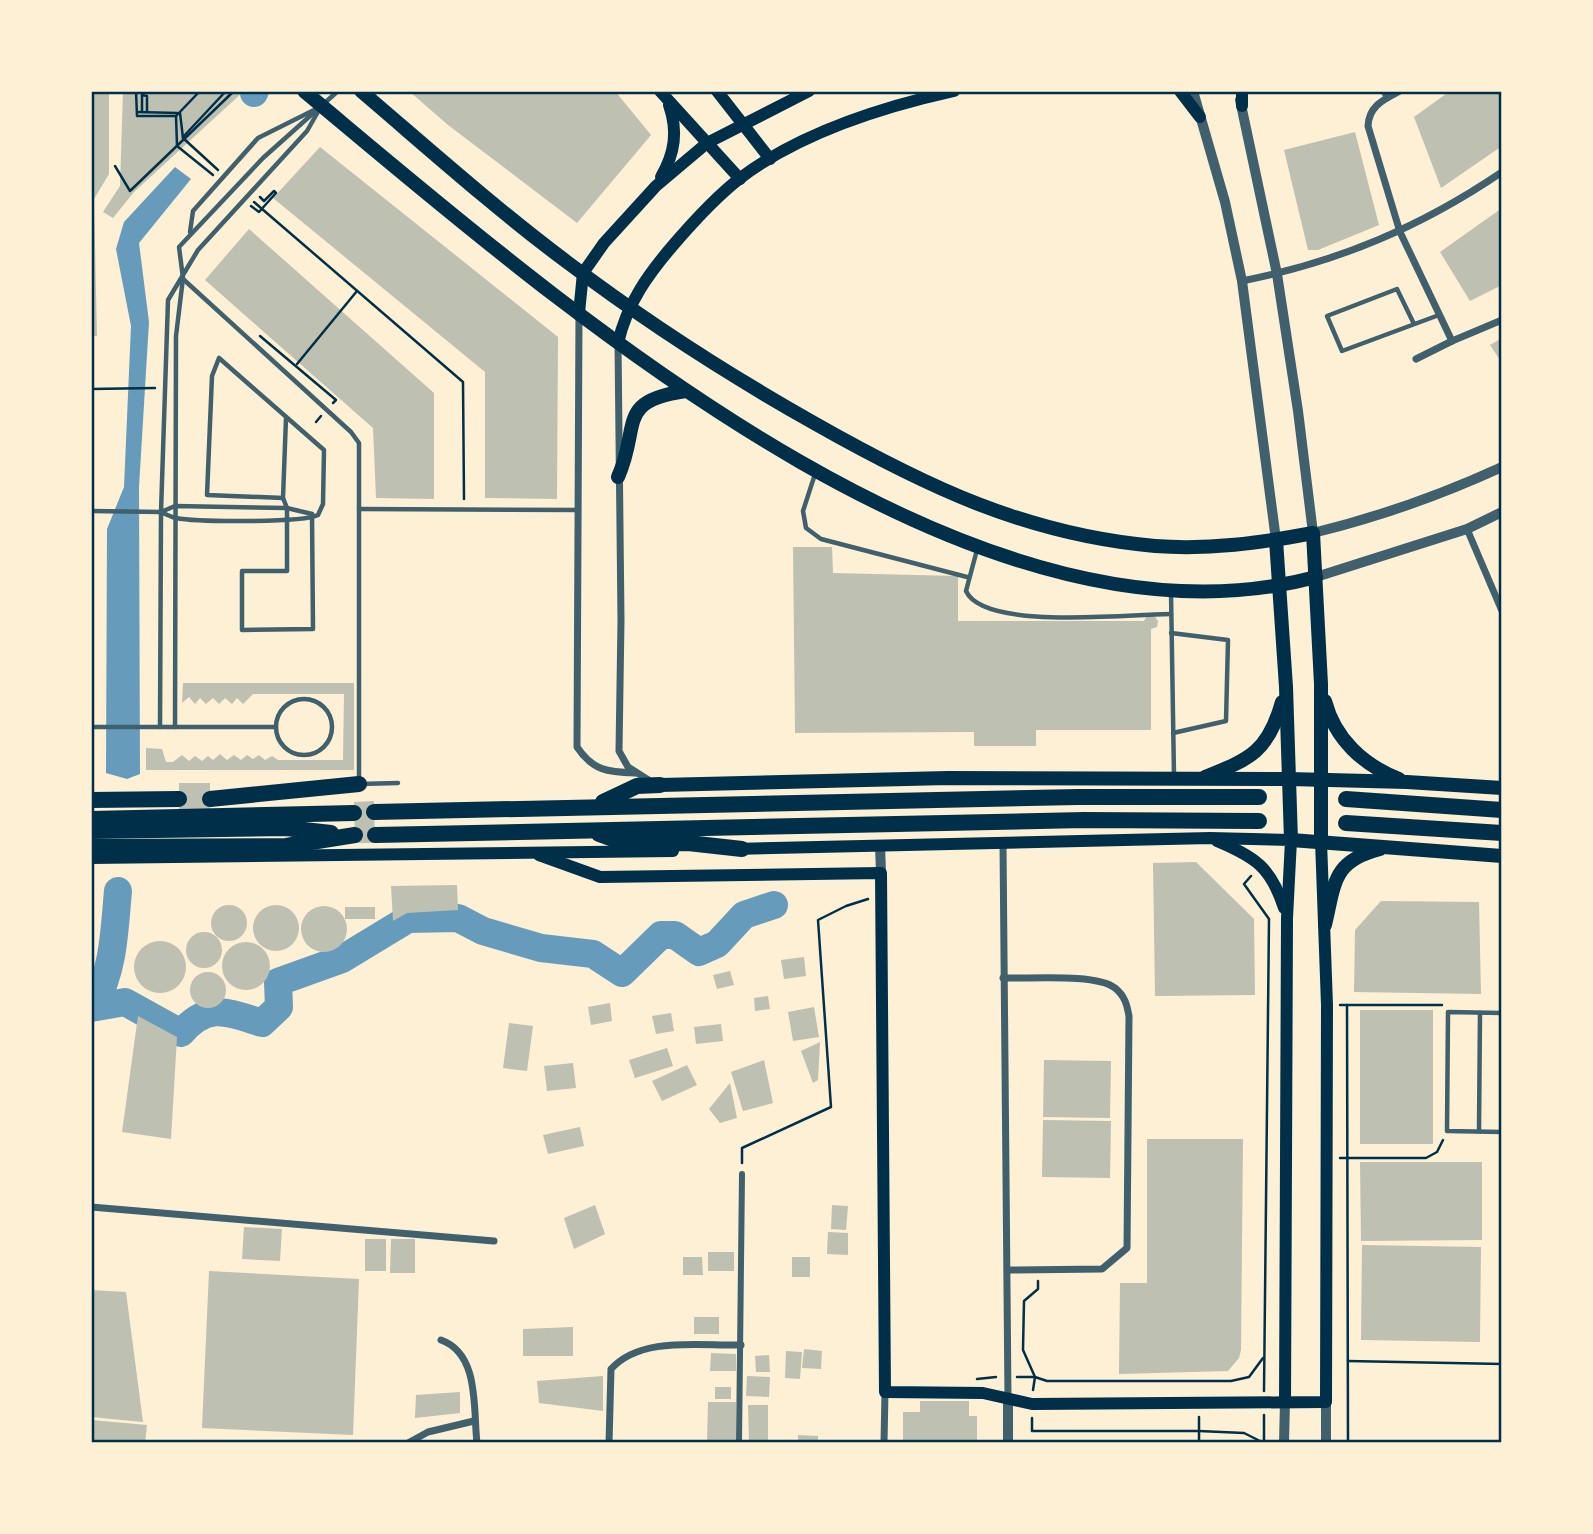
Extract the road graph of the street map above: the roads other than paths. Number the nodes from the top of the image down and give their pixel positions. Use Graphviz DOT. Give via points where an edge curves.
graph roads {
  1 [pos="304,91"];
  2 [pos="338,91"];
  3 [pos="361,91"];
  4 [pos="718,91"];
  5 [pos="809,91"];
  6 [pos="954,91"];
  7 [pos="1180,91"];
  8 [pos="1193,91"];
  9 [pos="1240,91"];
  10 [pos="1400,91"];
  11 [pos="663,94"];
  12 [pos="1385,94"];
  13 [pos="322,106"];
  14 [pos="1242,106"];
  15 [pos="1200,117"];
  16 [pos="743,122"];
  17 [pos="707,143"];
  18 [pos="770,159"];
  19 [pos="1502,172"];
  20 [pos="740,179"];
  21 [pos="656,186"];
  22 [pos="1400,232"];
  23 [pos="190,233"];
  24 [pos="583,273"];
  25 [pos="1277,274"];
  26 [pos="183,278"];
  27 [pos="1242,281"];
  28 [pos="629,305"];
  29 [pos="579,313"];
  30 [pos="1439,315"];
  31 [pos="1502,320"];
  32 [pos="1414,324"];
  33 [pos="1452,341"];
  34 [pos="618,343"];
  35 [pos="1416,359"];
  36 [pos="686,391"];
  37 [pos="286,418"];
  38 [pos="1502,467"];
  39 [pos="817,470"];
  40 [pos="618,477"];
  41 [pos="283,498"];
  42 [pos="175,506"];
  43 [pos="287,508"];
  44 [pos="359,509"];
  45 [pos="578,510"];
  46 [pos="91,511"];
  47 [pos="161,512"];
  48 [pos="1502,512"];
  49 [pos="314,516"];
  50 [pos="175,518"];
  51 [pos="287,520"];
  52 [pos="1467,529"];
  53 [pos="1313,533"];
  54 [pos="1276,540"];
  55 [pos="978,545"];
  56 [pos="1316,577"];
  57 [pos="967,578"];
  58 [pos="1279,587"];
  59 [pos="1171,590"];
  60 [pos="1502,611"];
  61 [pos="1171,614"];
  62 [pos="1171,634"];
  63 [pos="1321,684"];
  64 [pos="1286,687"];
  65 [pos="91,727"];
  66 [pos="160,727"];
  67 [pos="175,727"];
  68 [pos="276,727"];
  69 [pos="1173,733"];
  70 [pos="635,773"];
  71 [pos="1174,777"];
  72 [pos="1205,777"];
  73 [pos="1289,779"];
  74 [pos="1321,780"];
  75 [pos="1407,782"];
  76 [pos="398,783"];
  77 [pos="359,784"];
  78 [pos="660,785"];
  79 [pos="1502,788"];
  80 [pos="1259,797"];
  81 [pos="179,799"];
  82 [pos="210,799"];
  83 [pos="1346,799"];
  84 [pos="91,800"];
  85 [pos="595,806"];
  86 [pos="1502,810"];
  87 [pos="374,812"];
  88 [pos="354,813"];
  89 [pos="91,819"];
  90 [pos="1259,821"];
  91 [pos="286,822"];
  92 [pos="1346,822"];
  93 [pos="587,830"];
  94 [pos="91,831"];
  95 [pos="1502,833"];
  96 [pos="374,835"];
  97 [pos="1210,838"];
  98 [pos="1291,841"];
  99 [pos="1321,841"];
  100 [pos="1003,843"];
  101 [pos="880,845"];
  102 [pos="1393,846"];
  103 [pos="91,847"];
  104 [pos="742,849"];
  105 [pos="539,855"];
  106 [pos="1502,856"];
  107 [pos="91,858"];
  108 [pos="881,873"];
  109 [pos="1287,918"];
  110 [pos="1325,925"];
  111 [pos="1003,978"];
  112 [pos="1480,1013"];
  113 [pos="1502,1013"];
  114 [pos="1479,1131"];
  115 [pos="1502,1132"];
  116 [pos="742,1174"];
  117 [pos="91,1207"];
  118 [pos="494,1241"];
  119 [pos="1007,1270"];
  120 [pos="441,1340"];
  121 [pos="741,1345"];
  122 [pos="885,1392"];
  123 [pos="1008,1400"];
  124 [pos="1285,1402"];
  125 [pos="1326,1402"];
  126 [pos="474,1421"];
  127 [pos="408,1443"];
  128 [pos="477,1443"];
  129 [pos="609,1443"];
  130 [pos="739,1443"];
  131 [pos="884,1443"];
  132 [pos="1007,1443"];
  133 [pos="1284,1443"];
  134 [pos="1326,1443"];
  1 -- 13 [label="main road"];
  2 -- 13 [label="lane"];
  3 -- 24 [label="main road"];
  4 -- 16 [label="main road"];
  5 -- 16 [label="main road"];
  6 -- 18 [label="main road" via="851,122"];
  7 -- 15 [label="main road"];
  8 -- 15 [label="street"];
  9 -- 14 [label="main road"];
  10 -- 12 [label="street"];
  11 -- 17 [label="main road"];
  11 -- 21 [label="main road" via="676,137"];
  12 -- 22 [label="street" via="1368,114 1368,126"];
  13 -- 23 [label="lane"];
  13 -- 23 [label="lane" via="258,138 192,211"];
  13 -- 26 [label="lane" via="307,131 198,250"];
  13 -- 29 [label="main road"];
  14 -- 25 [label="street"];
  15 -- 27 [label="street"];
  16 -- 17 [label="main road"];
  16 -- 18 [label="main road"];
  17 -- 20 [label="main road"];
  17 -- 21 [label="main road"];
  18 -- 20 [label="main road"];
  19 -- 22 [label="street" via="1450,207"];
  20 -- 28 [label="main road" via="670,249"];
  21 -- 24 [label="main road"];
  22 -- 25 [label="street"];
  22 -- 30 [label="street"];
  23 -- 26 [label="lane" via="179,247"];
  24 -- 28 [label="main road"];
  24 -- 29 [label="main road"];
  25 -- 27 [label="street"];
  25 -- 53 [label="street"];
  26 -- 42 [label="lane" via="176,336"];
  26 -- 44 [label="lane" via="351,432 359,443"];
  26 -- 47 [label="lane" via="168,300"];
  27 -- 54 [label="street"];
  28 -- 34 [label="main road"];
  28 -- 54 [label="main road" via="770,398 856,447 932,487 1006,516 1155,546 1203,548"];
  29 -- 34 [label="main road"];
  29 -- 45 [label="street"];
  30 -- 32 [label="lane"];
  30 -- 33 [label="street"];
  31 -- 33 [label="street"];
  32 -- 32 [label="lane" via="1342,351 1326,316 1397,289"];
  33 -- 35 [label="street"];
  34 -- 36 [label="main road"];
  34 -- 40 [label="street"];
  36 -- 39 [label="main road"];
  36 -- 40 [label="main road" via="654,397 634,414 626,460"];
  37 -- 41 [label="lane"];
  37 -- 41 [label="lane" via="219,358 212,376 208,495"];
  37 -- 49 [label="lane" via="324,450 323,505"];
  38 -- 53 [label="street" via="1448,492"];
  39 -- 55 [label="main road" via="930,528"];
  39 -- 57 [label="lane" via="803,511 806,528 821,539"];
  40 -- 70 [label="street" via="619,751"];
  41 -- 43 [label="lane"];
  42 -- 43 [label="lane"];
  42 -- 47 [label="lane"];
  42 -- 50 [label="lane"];
  43 -- 49 [label="lane"];
  43 -- 51 [label="lane"];
  44 -- 45 [label="lane"];
  44 -- 77 [label="lane"];
  45 -- 70 [label="street" via="577,747 587,763 605,772"];
  46 -- 47 [label="lane"];
  47 -- 50 [label="lane"];
  47 -- 66 [label="lane"];
  48 -- 52 [label="street"];
  49 -- 51 [label="lane"];
  49 -- 51 [label="lane" via="313,629 242,630 242,571 287,570"];
  50 -- 51 [label="lane"];
  50 -- 67 [label="lane"];
  52 -- 56 [label="street"];
  52 -- 60 [label="street"];
  53 -- 54 [label="main road"];
  53 -- 56 [label="main road"];
  54 -- 58 [label="main road"];
  55 -- 57 [label="lane"];
  55 -- 59 [label="main road" via="1060,572"];
  56 -- 58 [label="main road"];
  56 -- 63 [label="main road"];
  57 -- 61 [label="lane" via="966,591 976,605 1006,615"];
  58 -- 59 [label="main road"];
  58 -- 64 [label="main road"];
  59 -- 61 [label="lane"];
  61 -- 62 [label="lane"];
  62 -- 69 [label="lane"];
  62 -- 69 [label="lane" via="1227,640 1226,721"];
  63 -- 74 [label="main road"];
  63 -- 75 [label="main road" via="1328,712 1346,744 1368,764"];
  64 -- 72 [label="main road" via="1276,721 1260,750"];
  64 -- 73 [label="main road"];
  65 -- 66 [label="lane"];
  66 -- 67 [label="lane"];
  67 -- 68 [label="lane"];
  68 -- 68 [label="lane" via="282,745 305,755 323,748 333,726 323,705 306,698 285,706"];
  69 -- 71 [label="lane"];
  70 -- 78 [label="street"];
  71 -- 72 [label="main road"];
  71 -- 78 [label="main road"];
  72 -- 73 [label="main road"];
  73 -- 74 [label="main road"];
  73 -- 98 [label="main road"];
  74 -- 75 [label="main road"];
  74 -- 99 [label="main road"];
  75 -- 79 [label="main road"];
  76 -- 77 [label="lane"];
  77 -- 82 [label="highway"];
  78 -- 85 [label="highway" via="637,786"];
  80 -- 85 [label="highway"];
  81 -- 84 [label="highway"];
  83 -- 86 [label="highway"];
  85 -- 87 [label="highway"];
  88 -- 91 [label="highway"];
  89 -- 91 [label="highway"];
  90 -- 93 [label="highway"];
  91 -- 94 [label="highway"];
  91 -- 103 [label="highway" via="355,835 286,846"];
  92 -- 95 [label="highway"];
  93 -- 96 [label="highway"];
  93 -- 104 [label="highway" via="627,844 688,843"];
  97 -- 98 [label="main road"];
  97 -- 100 [label="main road"];
  97 -- 109 [label="main road" via="1247,853 1262,865 1277,887"];
  98 -- 99 [label="main road"];
  98 -- 109 [label="main road"];
  99 -- 102 [label="main road"];
  99 -- 110 [label="main road"];
  100 -- 101 [label="main road"];
  100 -- 111 [label="street"];
  101 -- 104 [label="main road"];
  101 -- 108 [label="street"];
  102 -- 106 [label="main road"];
  102 -- 110 [label="main road" via="1360,854 1345,864 1336,877"];
  104 -- 105 [label="main road"];
  105 -- 107 [label="main road"];
  105 -- 108 [label="main road" via="600,877"];
  108 -- 122 [label="main road"];
  109 -- 124 [label="main road"];
  110 -- 125 [label="main road"];
  111 -- 119 [label="street"];
  111 -- 119 [label="street" via="1099,981 1114,987 1126,1002 1129,1016 1127,1248 1102,1269"];
  112 -- 113 [label="lane"];
  112 -- 114 [label="lane"];
  112 -- 114 [label="lane" via="1448,1012 1447,1131"];
  114 -- 115 [label="lane"];
  116 -- 121 [label="street"];
  117 -- 118 [label="street"];
  119 -- 123 [label="street"];
  120 -- 126 [label="street" via="454,1344 465,1357"];
  121 -- 129 [label="street" via="646,1347 623,1356 611,1369"];
  121 -- 130 [label="street"];
  122 -- 123 [label="main road" via="983,1394"];
  122 -- 131 [label="street"];
  123 -- 124 [label="main road" via="1032,1404"];
  123 -- 132 [label="street"];
  124 -- 125 [label="main road"];
  124 -- 133 [label="street"];
  125 -- 134 [label="street"];
  126 -- 127 [label="street" via="428,1432"];
  126 -- 128 [label="street"];
}
